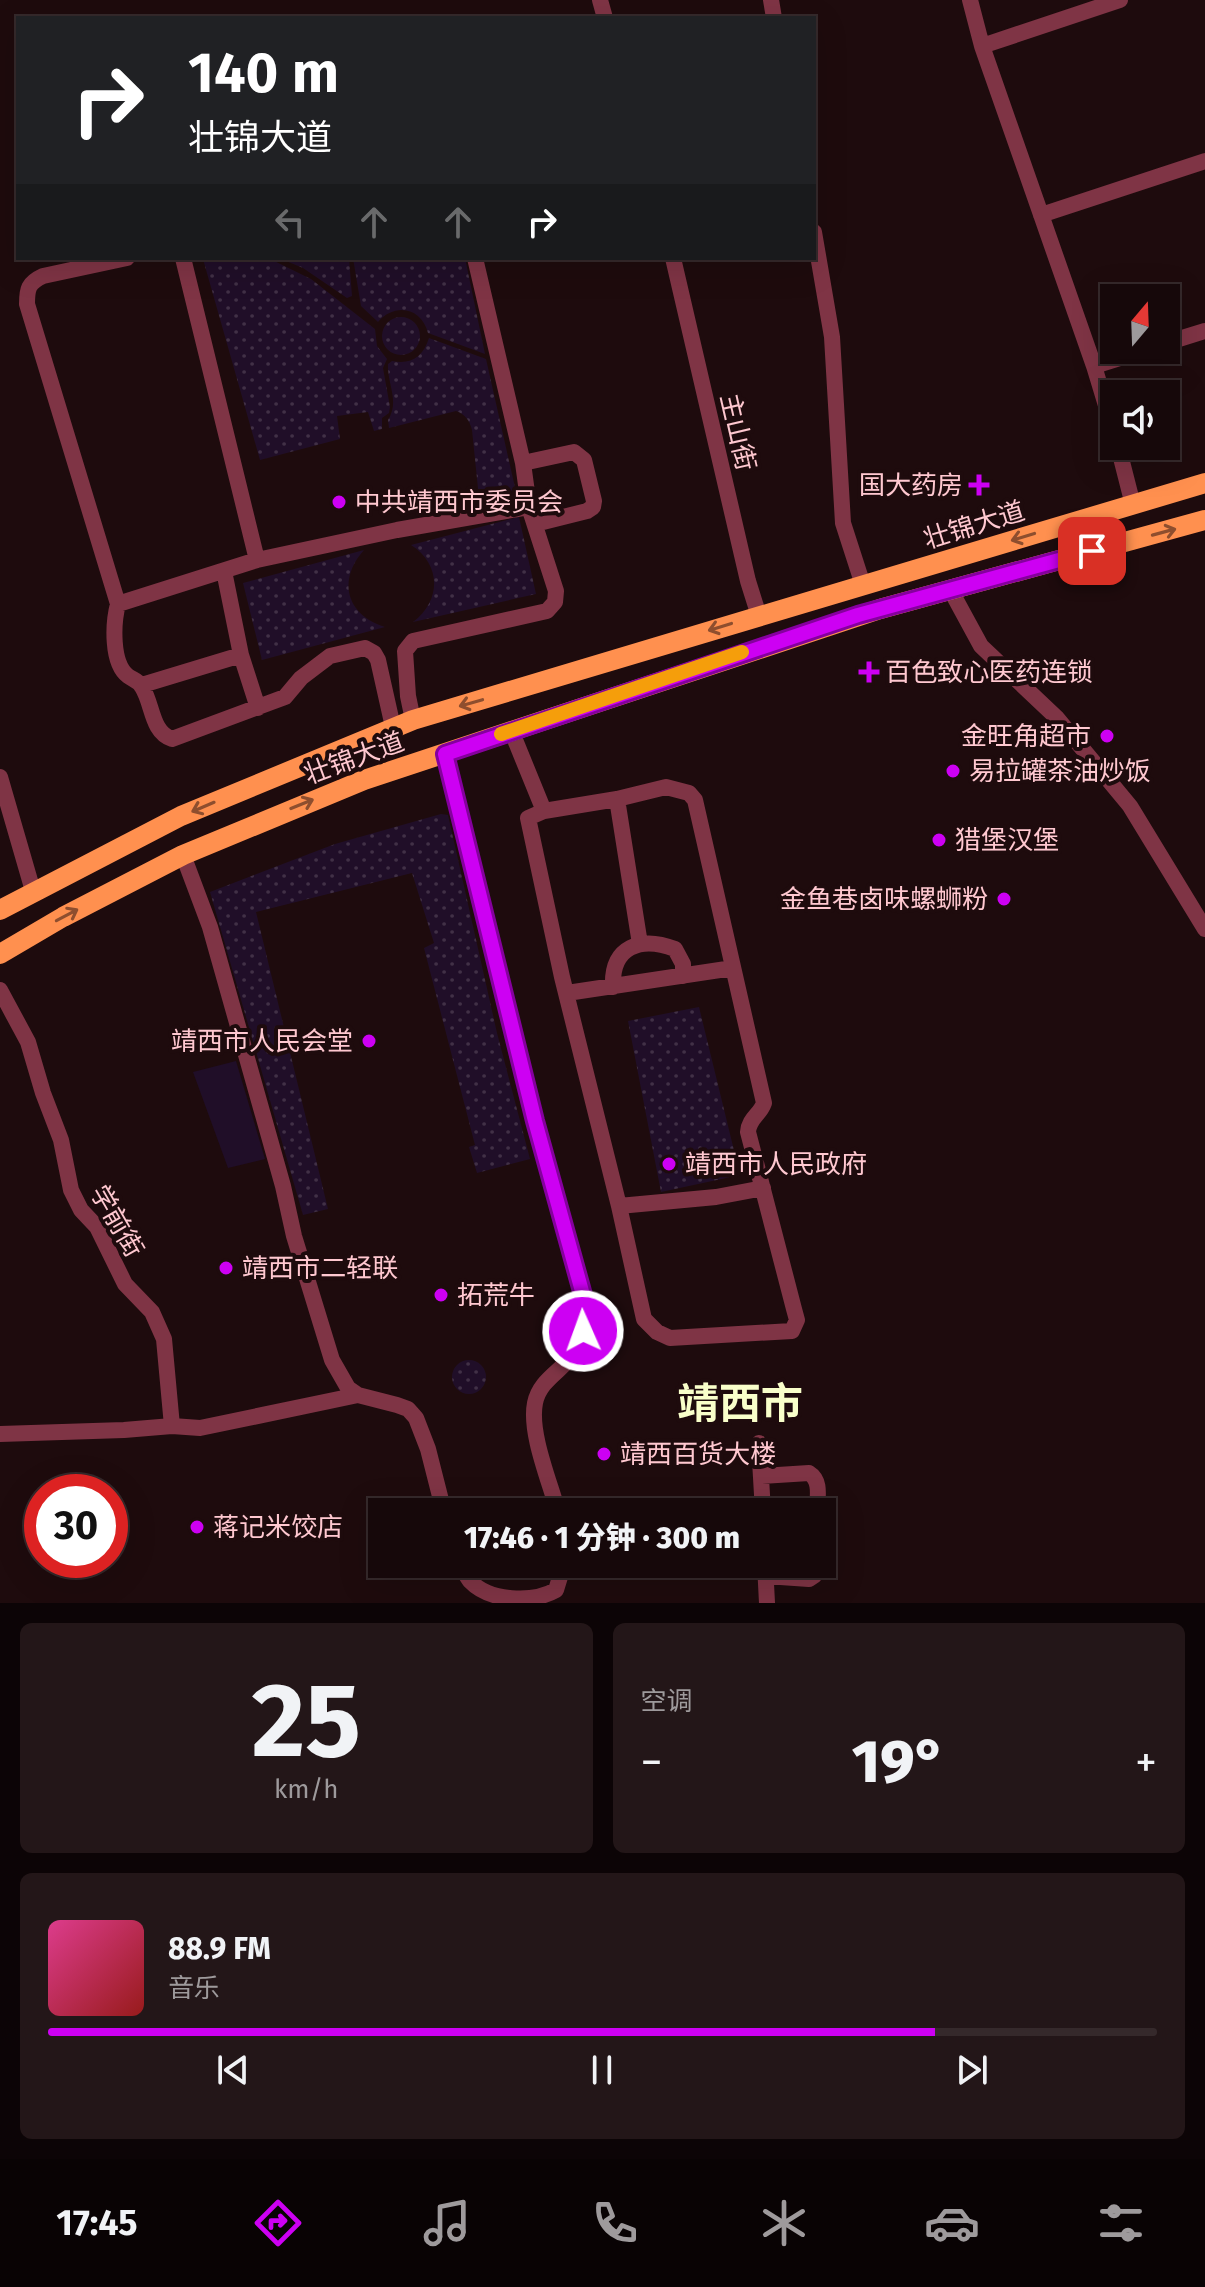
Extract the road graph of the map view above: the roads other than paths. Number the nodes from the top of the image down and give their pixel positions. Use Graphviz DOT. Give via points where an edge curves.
graph roads {
  1 [pos="970,0"];
  2 [pos="1120,0"];
  3 [pos="982,46"];
  4 [pos="1205,161"];
  5 [pos="1041,215"];
  6 [pos="816,244"];
  7 [pos="39,260"];
  8 [pos="115,260"];
  9 [pos="183,260"];
  10 [pos="475,260"];
  11 [pos="673,260"];
  12 [pos="43,276"];
  13 [pos="1205,331"];
  14 [pos="1180,339"];
  15 [pos="1100,364"];
  16 [pos="1094,366"];
  17 [pos="1100,386"];
  18 [pos="1122,460"];
  19 [pos="523,463"];
  20 [pos="1205,483"];
  21 [pos="1133,505"];
  22 [pos="529,507"];
  23 [pos="1205,520"];
  24 [pos="535,524"];
  25 [pos="257,560"];
  26 [pos="224,571"];
  27 [pos="863,585"];
  28 [pos="950,589"];
  29 [pos="118,604"];
  30 [pos="759,616"];
  31 [pos="241,655"];
  32 [pos="142,685"];
  33 [pos="258,708"];
  34 [pos="413,720"];
  35 [pos="393,727"];
  36 [pos="511,730"];
  37 [pos="445,754"];
  38 [pos="0,777"];
  39 [pos="617,799"];
  40 [pos="544,811"];
  41 [pos="183,855"];
  42 [pos="33,891"];
  43 [pos="0,910"];
  44 [pos="1205,929"];
  45 [pos="640,944"];
  46 [pos="0,954"];
  47 [pos="733,968"];
  48 [pos="683,976"];
  49 [pos="613,987"];
  50 [pos="0,990"];
  51 [pos="567,993"];
  52 [pos="763,1188"];
  53 [pos="619,1206"];
  54 [pos="358,1395"];
  55 [pos="172,1426"];
  56 [pos="0,1434"];
  57 [pos="759,1443"];
  58 [pos="761,1476"];
  59 [pos="440,1498"];
  60 [pos="554,1498"];
  61 [pos="762,1498"];
  62 [pos="817,1498"];
  63 [pos="469,1578"];
  64 [pos="560,1578"];
  65 [pos="765,1578"];
  66 [pos="534,1601"];
  67 [pos="767,1603"];
  1 -- 3 [label="street"];
  2 -- 3 [label="street"];
  3 -- 5 [label="street"];
  4 -- 5 [label="street"];
  5 -- 16 [label="street"];
  6 -- 27 [label="street" via="832,337 843,523"];
  7 -- 12 [label="street"];
  8 -- 12 [label="street"];
  9 -- 25 [label="street"];
  10 -- 19 [label="street"];
  11 -- 30 [label="street, 主山街"];
  12 -- 29 [label="street" via="27,290 27,304"];
  13 -- 14 [label="street"];
  15 -- 16 [label="street"];
  16 -- 17 [label="street"];
  18 -- 21 [label="street"];
  19 -- 22 [label="street"];
  19 -- 24 [label="street" via="574,452 584,460 594,501 587,511"];
  20 -- 21 [label="main road, 壮锦大道"];
  21 -- 27 [label="main road, 壮锦大道, one-way"];
  22 -- 24 [label="street"];
  22 -- 25 [label="street"];
  28 -- 23 [label="main road, 壮锦大道, one-way"];
  24 -- 34 [label="street" via="555,602 547,611 413,641 405,651"];
  25 -- 26 [label="street"];
  26 -- 29 [label="street"];
  26 -- 31 [label="street"];
  27 -- 30 [label="main road, 壮锦大道"];
  28 -- 36 [label="main road, 壮锦大道"];
  28 -- 44 [label="street" via="981,646 1057,718 1130,806"];
  29 -- 32 [label="street" via="116,651 126,675"];
  30 -- 34 [label="main road, 壮锦大道, one-way"];
  31 -- 32 [label="street"];
  31 -- 33 [label="street"];
  32 -- 33 [label="street" via="158,728 172,739"];
  33 -- 35 [label="street" via="285,697 330,656 365,648 378,660"];
  34 -- 35 [label="main road, 壮锦大道"];
  35 -- 42 [label="main road, 壮锦大道, one-way" via="181,816"];
  36 -- 37 [label="main road, 壮锦大道"];
  36 -- 40 [label="street"];
  41 -- 37 [label="main road, 壮锦大道, one-way" via="364,780"];
  37 -- 60 [label="street" via="583,1295 585,1316 576,1351 546,1381 535,1403 534,1421"];
  38 -- 42 [label="street"];
  39 -- 40 [label="street"];
  39 -- 45 [label="street"];
  39 -- 47 [label="street" via="666,787 695,800"];
  40 -- 51 [label="street" via="533,814 528,823"];
  46 -- 41 [label="main road, 壮锦大道, one-way"];
  41 -- 54 [label="street" via="210,927 332,1360"];
  42 -- 43 [label="main road, 壮锦大道"];
  45 -- 48 [label="street" via="675,949"];
  45 -- 49 [label="street" via="616,962"];
  47 -- 48 [label="street"];
  47 -- 52 [label="street" via="764,1103 748,1132"];
  48 -- 49 [label="street"];
  49 -- 51 [label="street"];
  50 -- 55 [label="street, 学前街" via="28,1042 61,1140 71,1190 109,1247 125,1284 152,1312 164,1339"];
  51 -- 53 [label="street"];
  52 -- 53 [label="street"];
  52 -- 53 [label="street" via="797,1320 792,1331 670,1338 657,1332 644,1319"];
  54 -- 55 [label="street" via="200,1428"];
  54 -- 59 [label="street" via="408,1409 416,1418"];
  55 -- 56 [label="street"];
  57 -- 58 [label="street"];
  58 -- 61 [label="street"];
  58 -- 62 [label="street" via="809,1473 817,1482"];
  63 -- 66 [label="street" via="483,1590"];
  64 -- 66 [label="street" via="556,1590"];
  65 -- 67 [label="street"];
}
